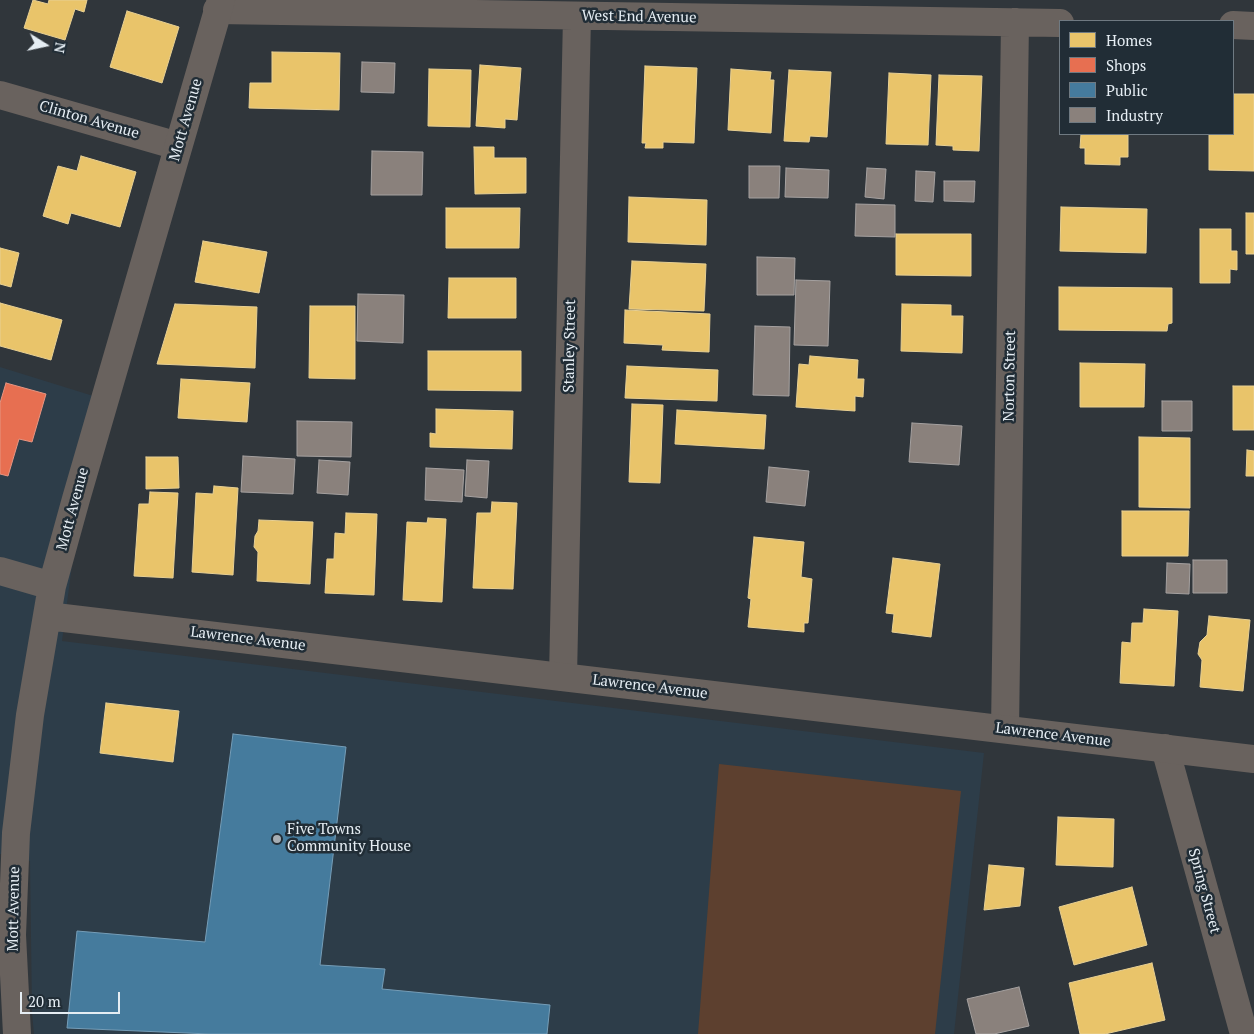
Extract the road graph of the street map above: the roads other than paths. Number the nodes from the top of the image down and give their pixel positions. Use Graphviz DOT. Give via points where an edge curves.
graph roads {
  1 [pos="219,5"];
  2 [pos="577,16"];
  3 [pos="1015,22"];
  4 [pos="1059,23"];
  5 [pos="1234,25"];
  6 [pos="1254,26"];
  7 [pos="0,95"];
  8 [pos="178,146"];
  9 [pos="0,571"];
  10 [pos="52,586"];
  11 [pos="47,616"];
  12 [pos="563,676"];
  13 [pos="1005,729"];
  14 [pos="1165,748"];
  15 [pos="1254,759"];
  16 [pos="18,1034"];
  17 [pos="1244,1034"];
  1 -- 2 [label="street, West End Avenue"];
  1 -- 8 [label="street, Mott Avenue"];
  2 -- 3 [label="street, West End Avenue"];
  2 -- 12 [label="street, Stanley Street"];
  3 -- 4 [label="street, West End Avenue"];
  3 -- 13 [label="street, Norton Street"];
  5 -- 6 [label="street"];
  7 -- 8 [label="street, Clinton Avenue"];
  8 -- 10 [label="street, Mott Avenue"];
  9 -- 10 [label="street"];
  10 -- 11 [label="street, Mott Avenue"];
  11 -- 12 [label="street, Lawrence Avenue"];
  11 -- 16 [label="street, Mott Avenue" via="30,715 16,833 12,935"];
  12 -- 13 [label="street, Lawrence Avenue"];
  13 -- 14 [label="street, Lawrence Avenue"];
  14 -- 15 [label="street, Lawrence Avenue"];
  14 -- 17 [label="street, Spring Street"];
}
